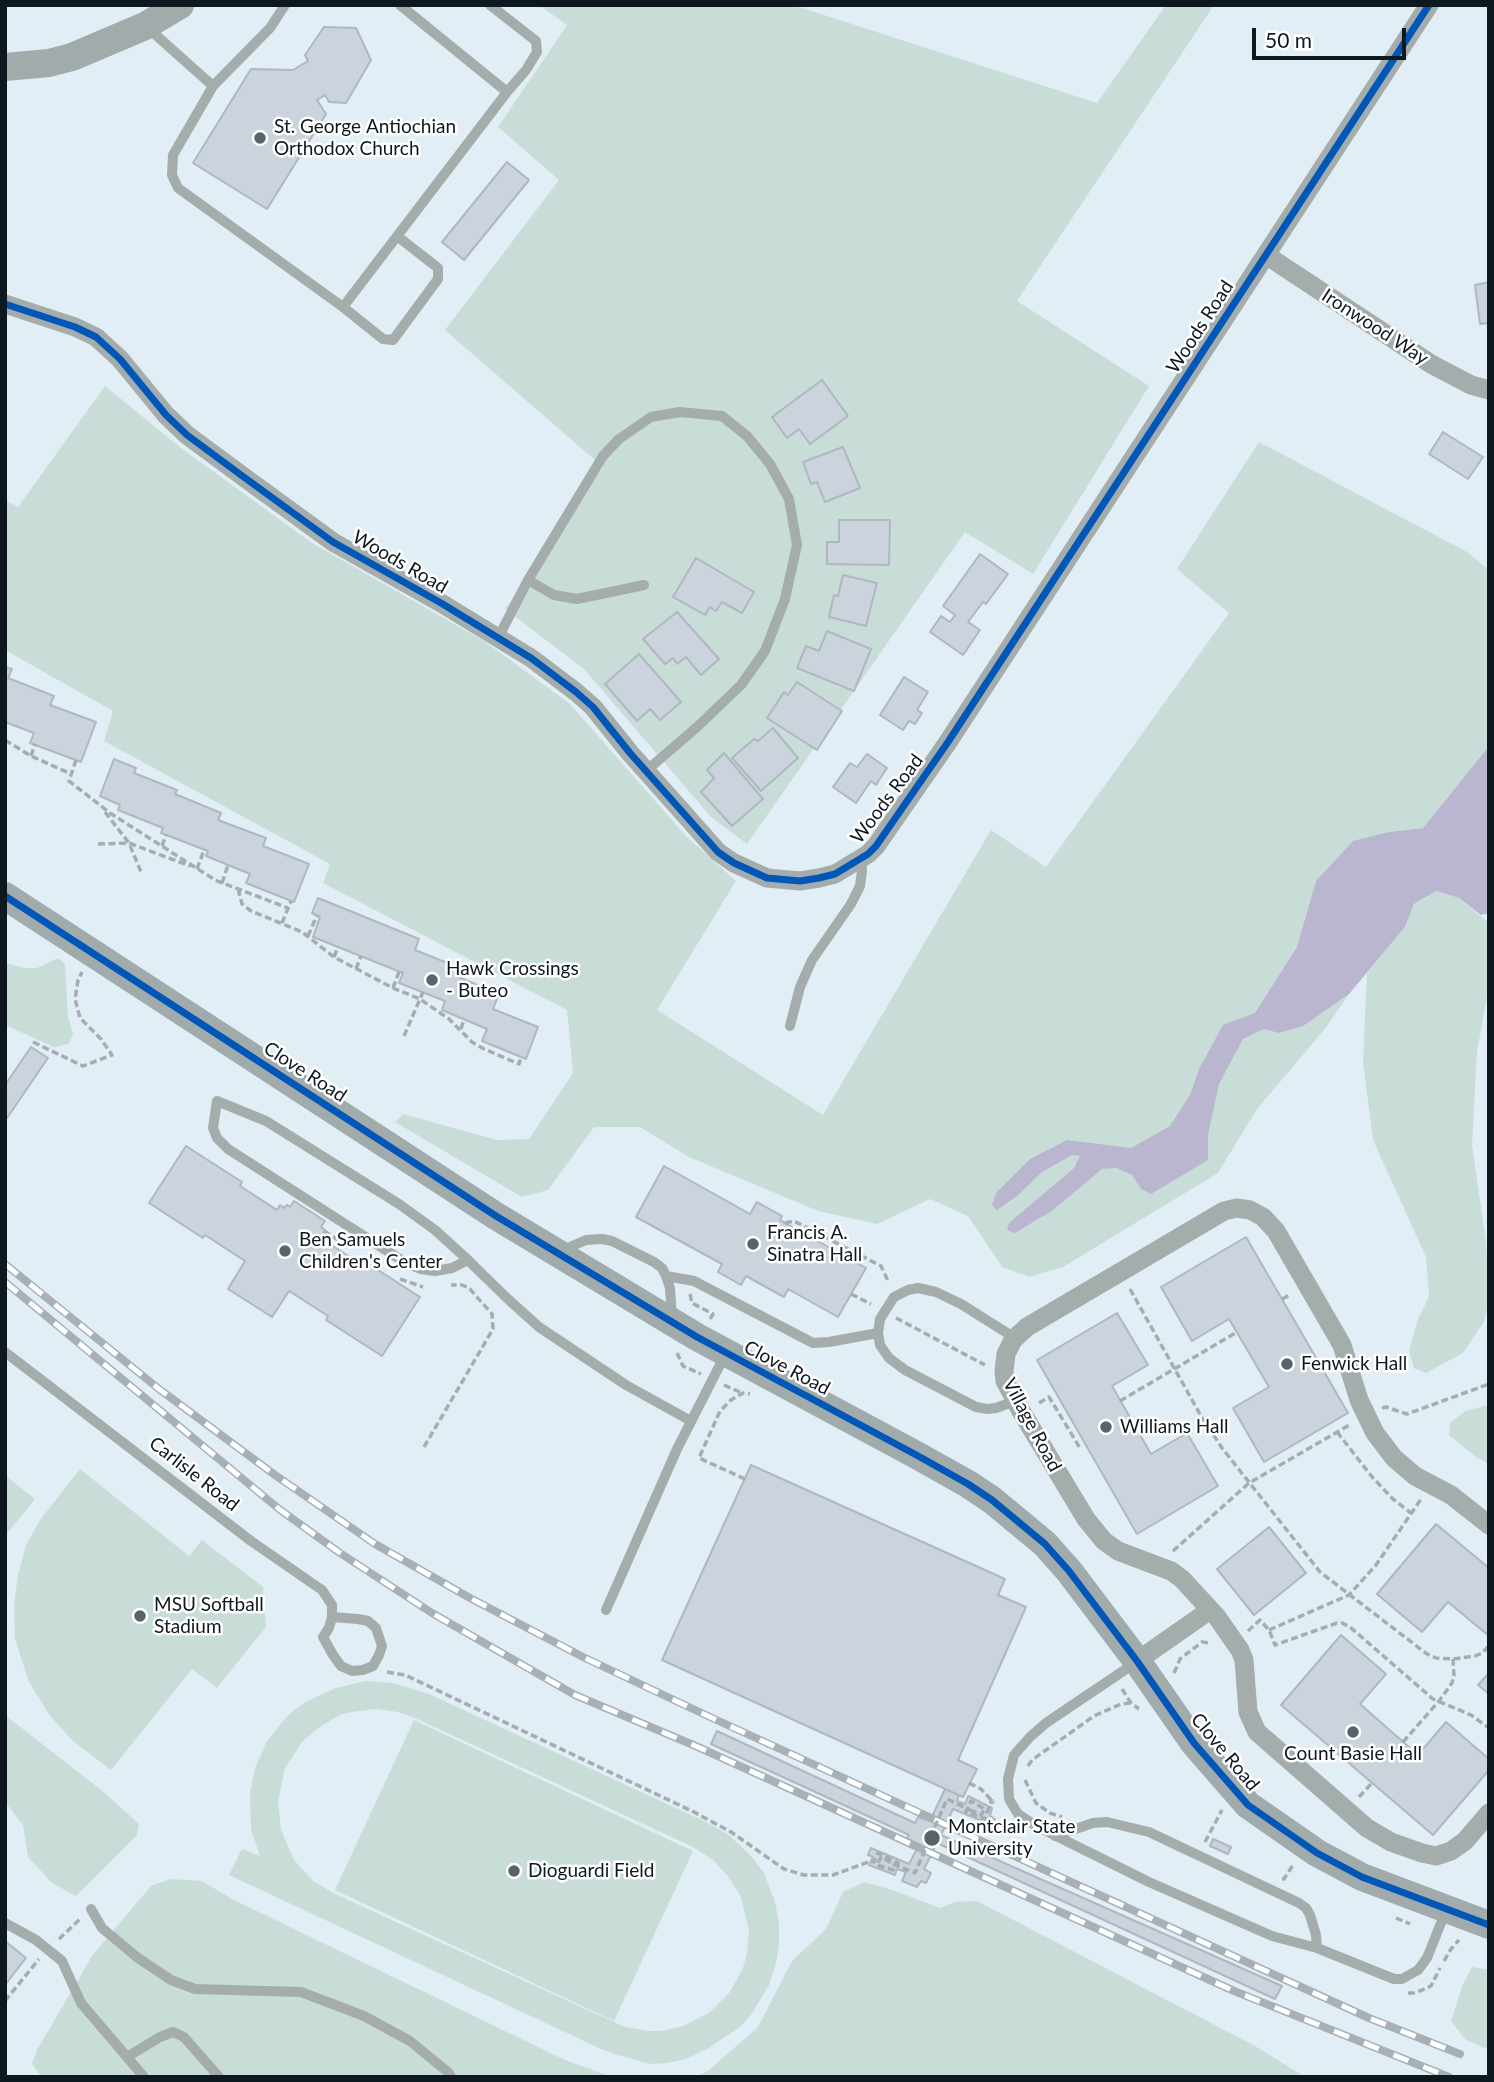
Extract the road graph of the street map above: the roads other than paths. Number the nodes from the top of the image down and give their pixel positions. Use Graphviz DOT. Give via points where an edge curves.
graph roads {
  1 [pos="180,5"];
  2 [pos="285,5"];
  3 [pos="400,5"];
  4 [pos="490,5"];
  5 [pos="1429,5"];
  6 [pos="145,26"];
  7 [pos="5,67"];
  8 [pos="213,86"];
  9 [pos="507,92"];
  10 [pos="397,236"];
  11 [pos="1266,255"];
  12 [pos="5,304"];
  13 [pos="343,307"];
  14 [pos="1489,390"];
  15 [pos="528,580"];
  16 [pos="644,585"];
  17 [pos="498,638"];
  18 [pos="646,771"];
  19 [pos="861,859"];
  20 [pos="5,896"];
  21 [pos="790,1026"];
  22 [pos="557,1253"];
  23 [pos="468,1260"];
  24 [pos="666,1276"];
  25 [pos="673,1322"];
  26 [pos="878,1333"];
  27 [pos="1015,1338"];
  28 [pos="5,1352"];
  29 [pos="726,1353"];
  30 [pos="1015,1401"];
  31 [pos="691,1421"];
  32 [pos="1489,1525"];
  33 [pos="606,1610"];
  34 [pos="1210,1610"];
  35 [pos="332,1617"];
  36 [pos="1126,1669"];
  37 [pos="1489,1813"];
  38 [pos="1055,1836"];
  39 [pos="90,1909"];
  40 [pos="1447,1909"];
  41 [pos="5,1923"];
  42 [pos="1489,1925"];
  43 [pos="1317,1948"];
  44 [pos="127,2057"];
  45 [pos="144,2077"];
  46 [pos="219,2077"];
  47 [pos="451,2077"];
  1 -- 6 [label="street"];
  2 -- 8 [label="lane" via="270,29"];
  3 -- 9 [label="lane"];
  4 -- 9 [label="lane" via="536,41 537,52"];
  5 -- 11 [label="street, Woods Road"];
  6 -- 7 [label="street" via="72,57"];
  6 -- 8 [label="lane"];
  8 -- 13 [label="lane" via="173,155 172,174 178,188"];
  9 -- 10 [label="lane"];
  10 -- 13 [label="lane"];
  10 -- 13 [label="lane" via="438,268 438,279 393,340 383,339"];
  11 -- 14 [label="street, Ironwood Way" via="1431,364"];
  11 -- 19 [label="street, Woods Road" via="947,742 876,846"];
  12 -- 17 [label="street, Woods Road" via="96,337 166,415 198,443 333,542"];
  15 -- 16 [label="lane" via="554,595 577,599"];
  15 -- 17 [label="lane"];
  15 -- 18 [label="lane" via="603,456 651,417 680,412 722,416 747,436 770,464 789,499 797,545 785,599 765,651 741,685"];
  17 -- 18 [label="street, Woods Road" via="593,707"];
  18 -- 19 [label="street, Woods Road" via="718,852 750,871 800,881 835,874"];
  19 -- 21 [label="lane" via="860,886 812,960"];
  20 -- 22 [label="street, Clove Road"];
  22 -- 24 [label="lane" via="602,1238 654,1262"];
  22 -- 25 [label="street, Clove Road"];
  23 -- 23 [label="lane" via="399,1204 266,1121 217,1101 213,1128 228,1149 406,1263 435,1271"];
  23 -- 31 [label="lane" via="539,1327 626,1385"];
  24 -- 25 [label="lane"];
  24 -- 26 [label="lane" via="694,1281 813,1343"];
  25 -- 29 [label="street, Clove Road"];
  26 -- 27 [label="lane" via="880,1319 894,1297 918,1288 961,1304"];
  26 -- 30 [label="lane" via="884,1352 905,1370 976,1406 996,1408"];
  27 -- 30 [label="street, Village Road" via="1004,1371"];
  27 -- 32 [label="street" via="1224,1211 1250,1210 1276,1231 1342,1345 1375,1433 1415,1476 1451,1495"];
  28 -- 35 [label="lane, Carlisle Road" via="322,1590 332,1605"];
  29 -- 31 [label="lane"];
  29 -- 36 [label="street, Clove Road" via="992,1500 1045,1545 1077,1581"];
  30 -- 34 [label="street, Village Road" via="1068,1492 1104,1541 1171,1571"];
  31 -- 33 [label="lane"];
  34 -- 36 [label="street"];
  34 -- 37 [label="street, Village Road" via="1244,1660 1248,1712 1257,1732 1367,1828 1391,1842 1436,1856 1465,1841"];
  35 -- 35 [label="lane" via="368,1621 376,1628 382,1646 373,1665 352,1671 341,1666 323,1637"];
  36 -- 38 [label="lane" via="1046,1723 1014,1755 1009,1799 1018,1814"];
  36 -- 40 [label="street, Clove Road" via="1154,1686 1194,1743 1248,1805 1351,1871"];
  38 -- 43 [label="lane" via="1261,1931"];
  38 -- 43 [label="lane" via="1107,1822 1149,1832 1299,1903 1310,1915"];
  39 -- 47 [label="lane" via="102,1928 171,1980 195,1989 301,1992 330,2002 411,2041"];
  40 -- 42 [label="street, Clove Road"];
  40 -- 43 [label="lane" via="1427,1958 1402,1979"];
  41 -- 44 [label="lane" via="62,1961 81,2003"];
  44 -- 45 [label="lane"];
  44 -- 46 [label="lane" via="173,2032 184,2037"];
}
